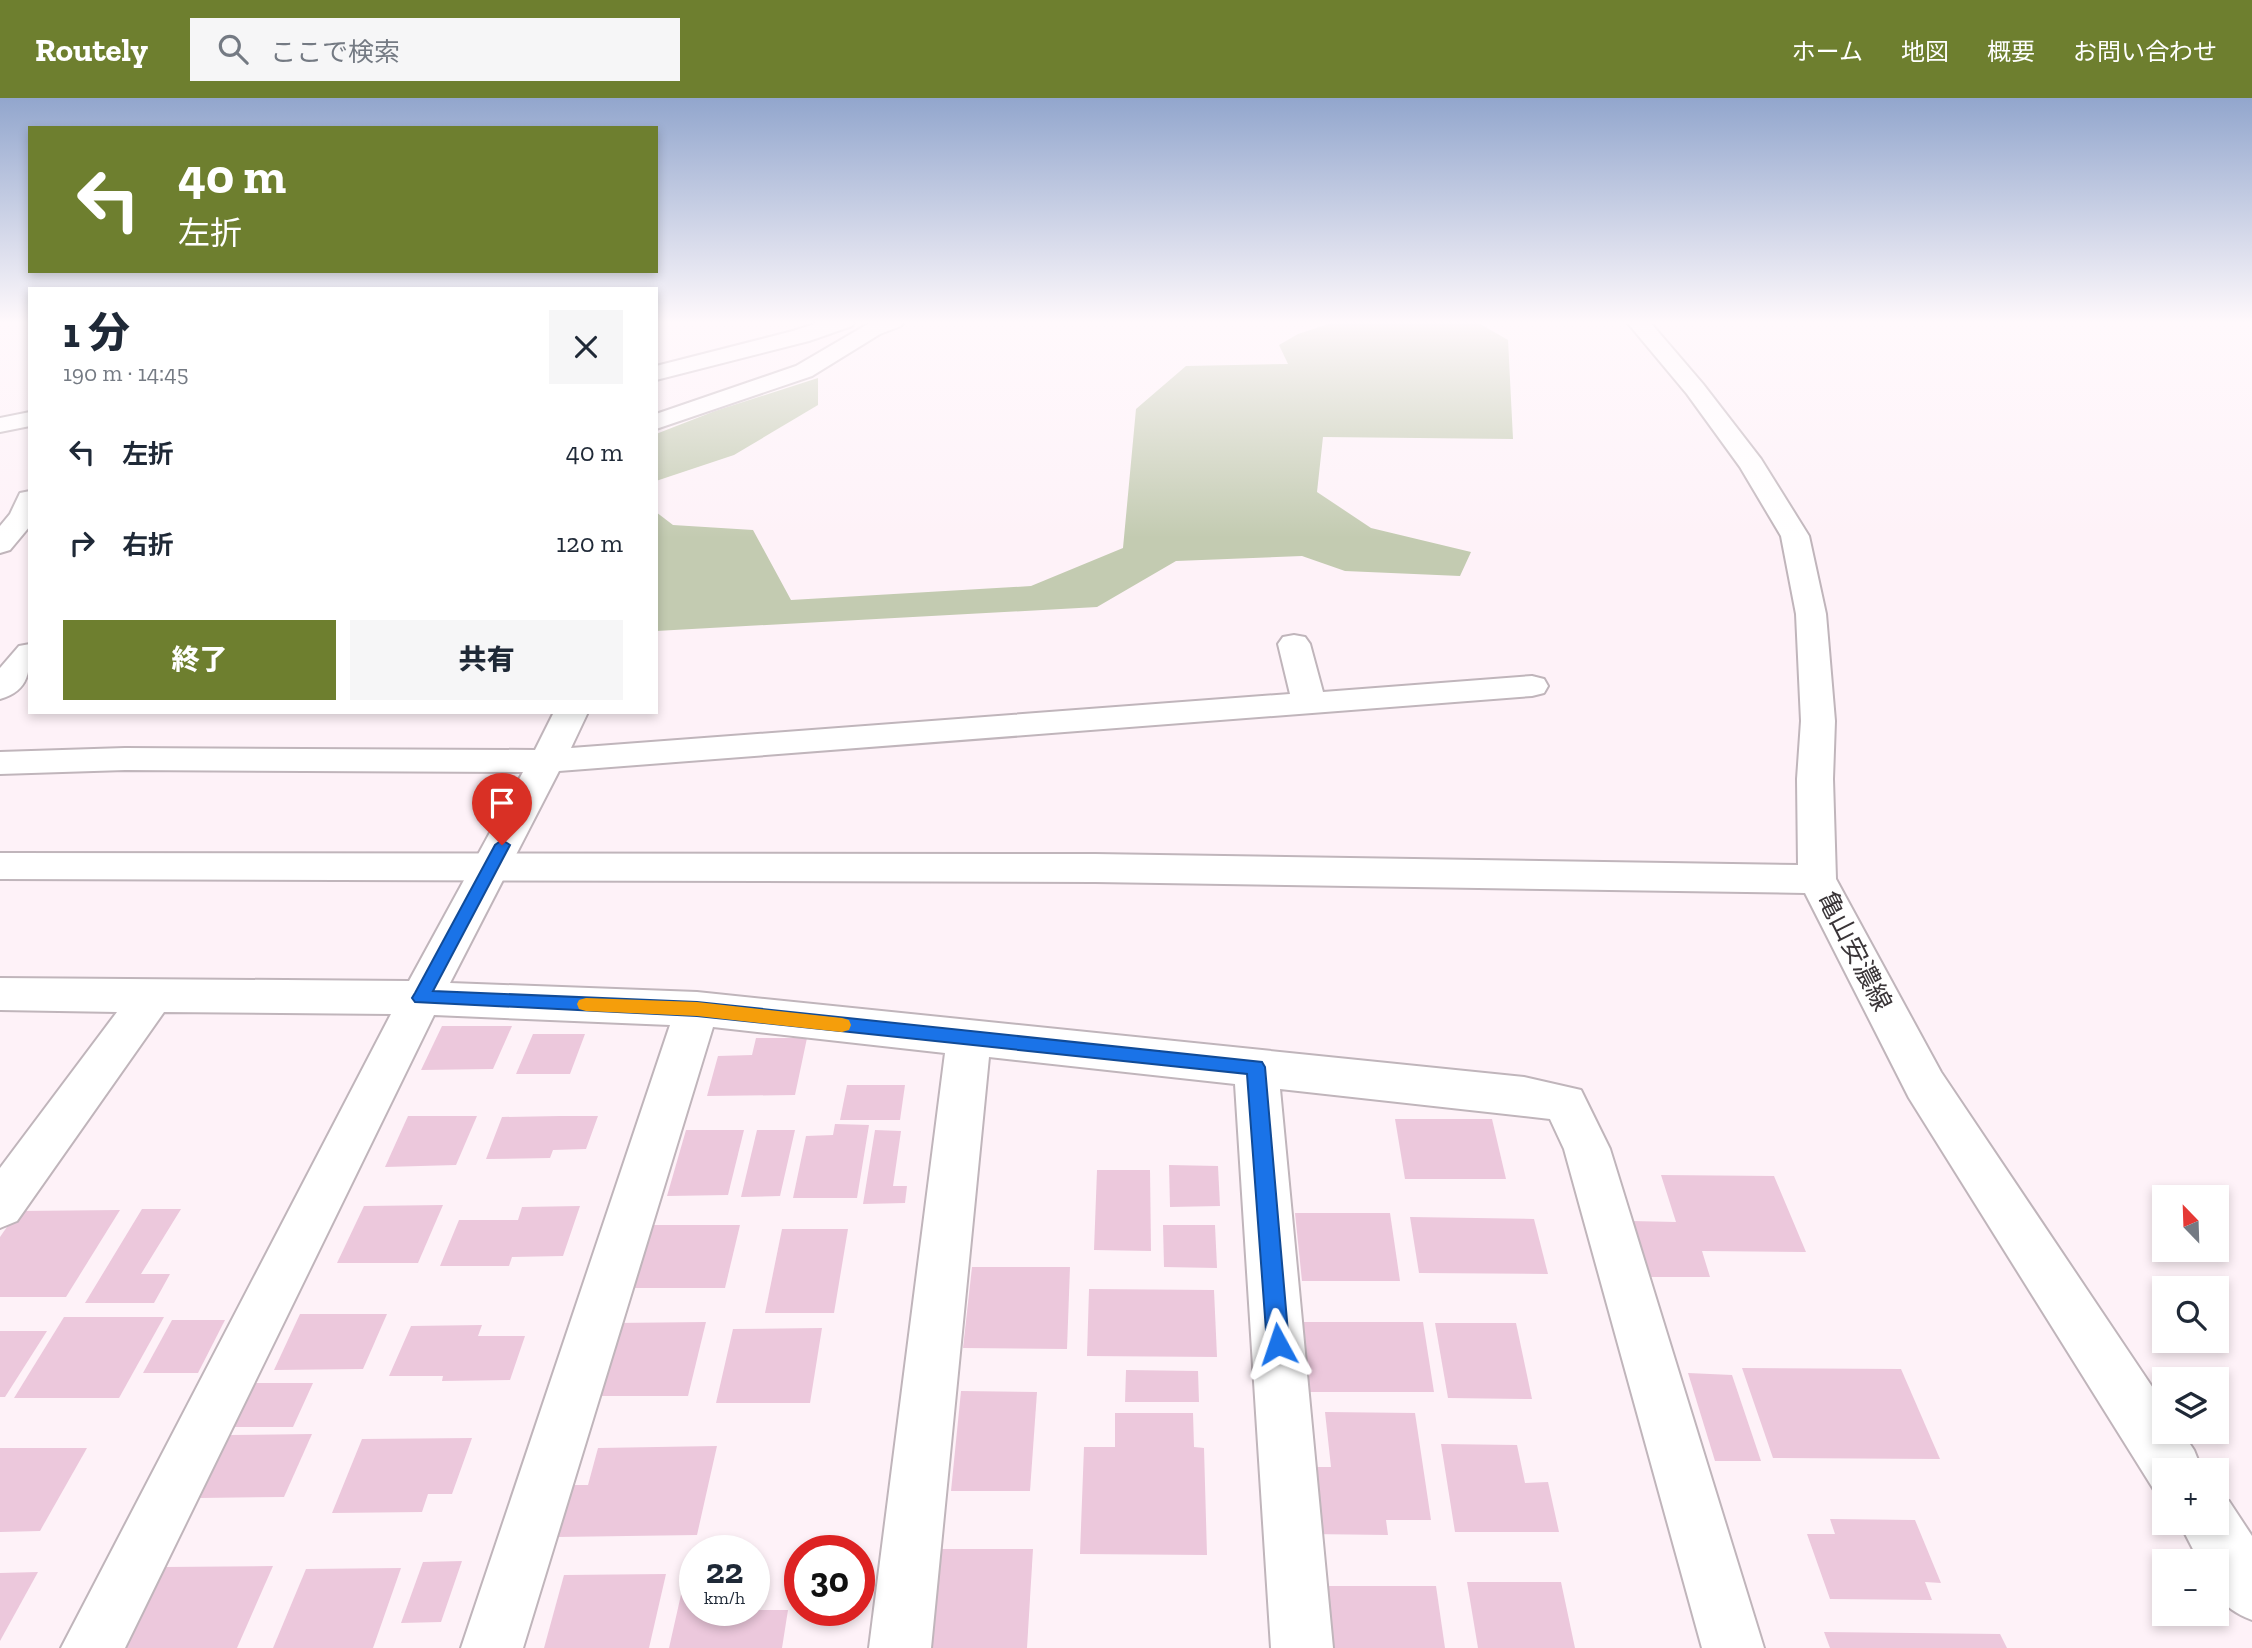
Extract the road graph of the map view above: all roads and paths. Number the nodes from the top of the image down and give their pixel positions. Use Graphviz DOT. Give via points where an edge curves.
graph roads {
  1 [pos="739,393"];
  2 [pos="1698,393"];
  3 [pos="658,421"];
  4 [pos="0,425"];
  5 [pos="28,425"];
  6 [pos="28,504"];
  7 [pos="0,544"];
  8 [pos="28,637"];
  9 [pos="0,639"];
  10 [pos="1294,644"];
  11 [pos="28,655"];
  12 [pos="1532,685"];
  13 [pos="0,689"];
  14 [pos="1310,702"];
  15 [pos="570,714"];
  16 [pos="547,761"];
  17 [pos="0,763"];
  18 [pos="0,866"];
  19 [pos="491,866"];
  20 [pos="1817,879"];
  21 [pos="0,994"];
  22 [pos="153,996"];
  23 [pos="421,998"];
  24 [pos="697,1009"];
  25 [pos="969,1039"];
  26 [pos="1256,1067"];
  27 [pos="0,1206"];
  28 [pos="2166,1458"];
  29 [pos="2216,1535"];
  30 [pos="2252,1590"];
  31 [pos="92,1648"];
  32 [pos="492,1648"];
  33 [pos="900,1648"];
  34 [pos="1302,1648"];
  35 [pos="1733,1648"];
  1 -- 3 [label="street"];
  2 -- 20 [label="street, 亀山安濃線" via="1776,501 1795,536 1804,571 1818,721"];
  4 -- 5 [label="street"];
  6 -- 7 [label="street"];
  8 -- 9 [label="street"];
  10 -- 14 [label="street"];
  11 -- 13 [label="street"];
  12 -- 14 [label="street"];
  14 -- 16 [label="street"];
  15 -- 16 [label="street"];
  16 -- 17 [label="street"];
  16 -- 19 [label="street"];
  18 -- 19 [label="street"];
  19 -- 20 [label="street" via="1095,868"];
  19 -- 23 [label="street"];
  20 -- 28 [label="street, 亀山安濃線" via="1925,1085"];
  21 -- 22 [label="street"];
  22 -- 23 [label="street"];
  22 -- 27 [label="street"];
  23 -- 24 [label="street"];
  23 -- 31 [label="street"];
  24 -- 25 [label="street"];
  24 -- 32 [label="street"];
  25 -- 26 [label="street"];
  25 -- 33 [label="street"];
  26 -- 34 [label="street"];
  26 -- 35 [label="street" via="1565,1103 1587,1149"];
  29 -- 30 [label="street"];
}
